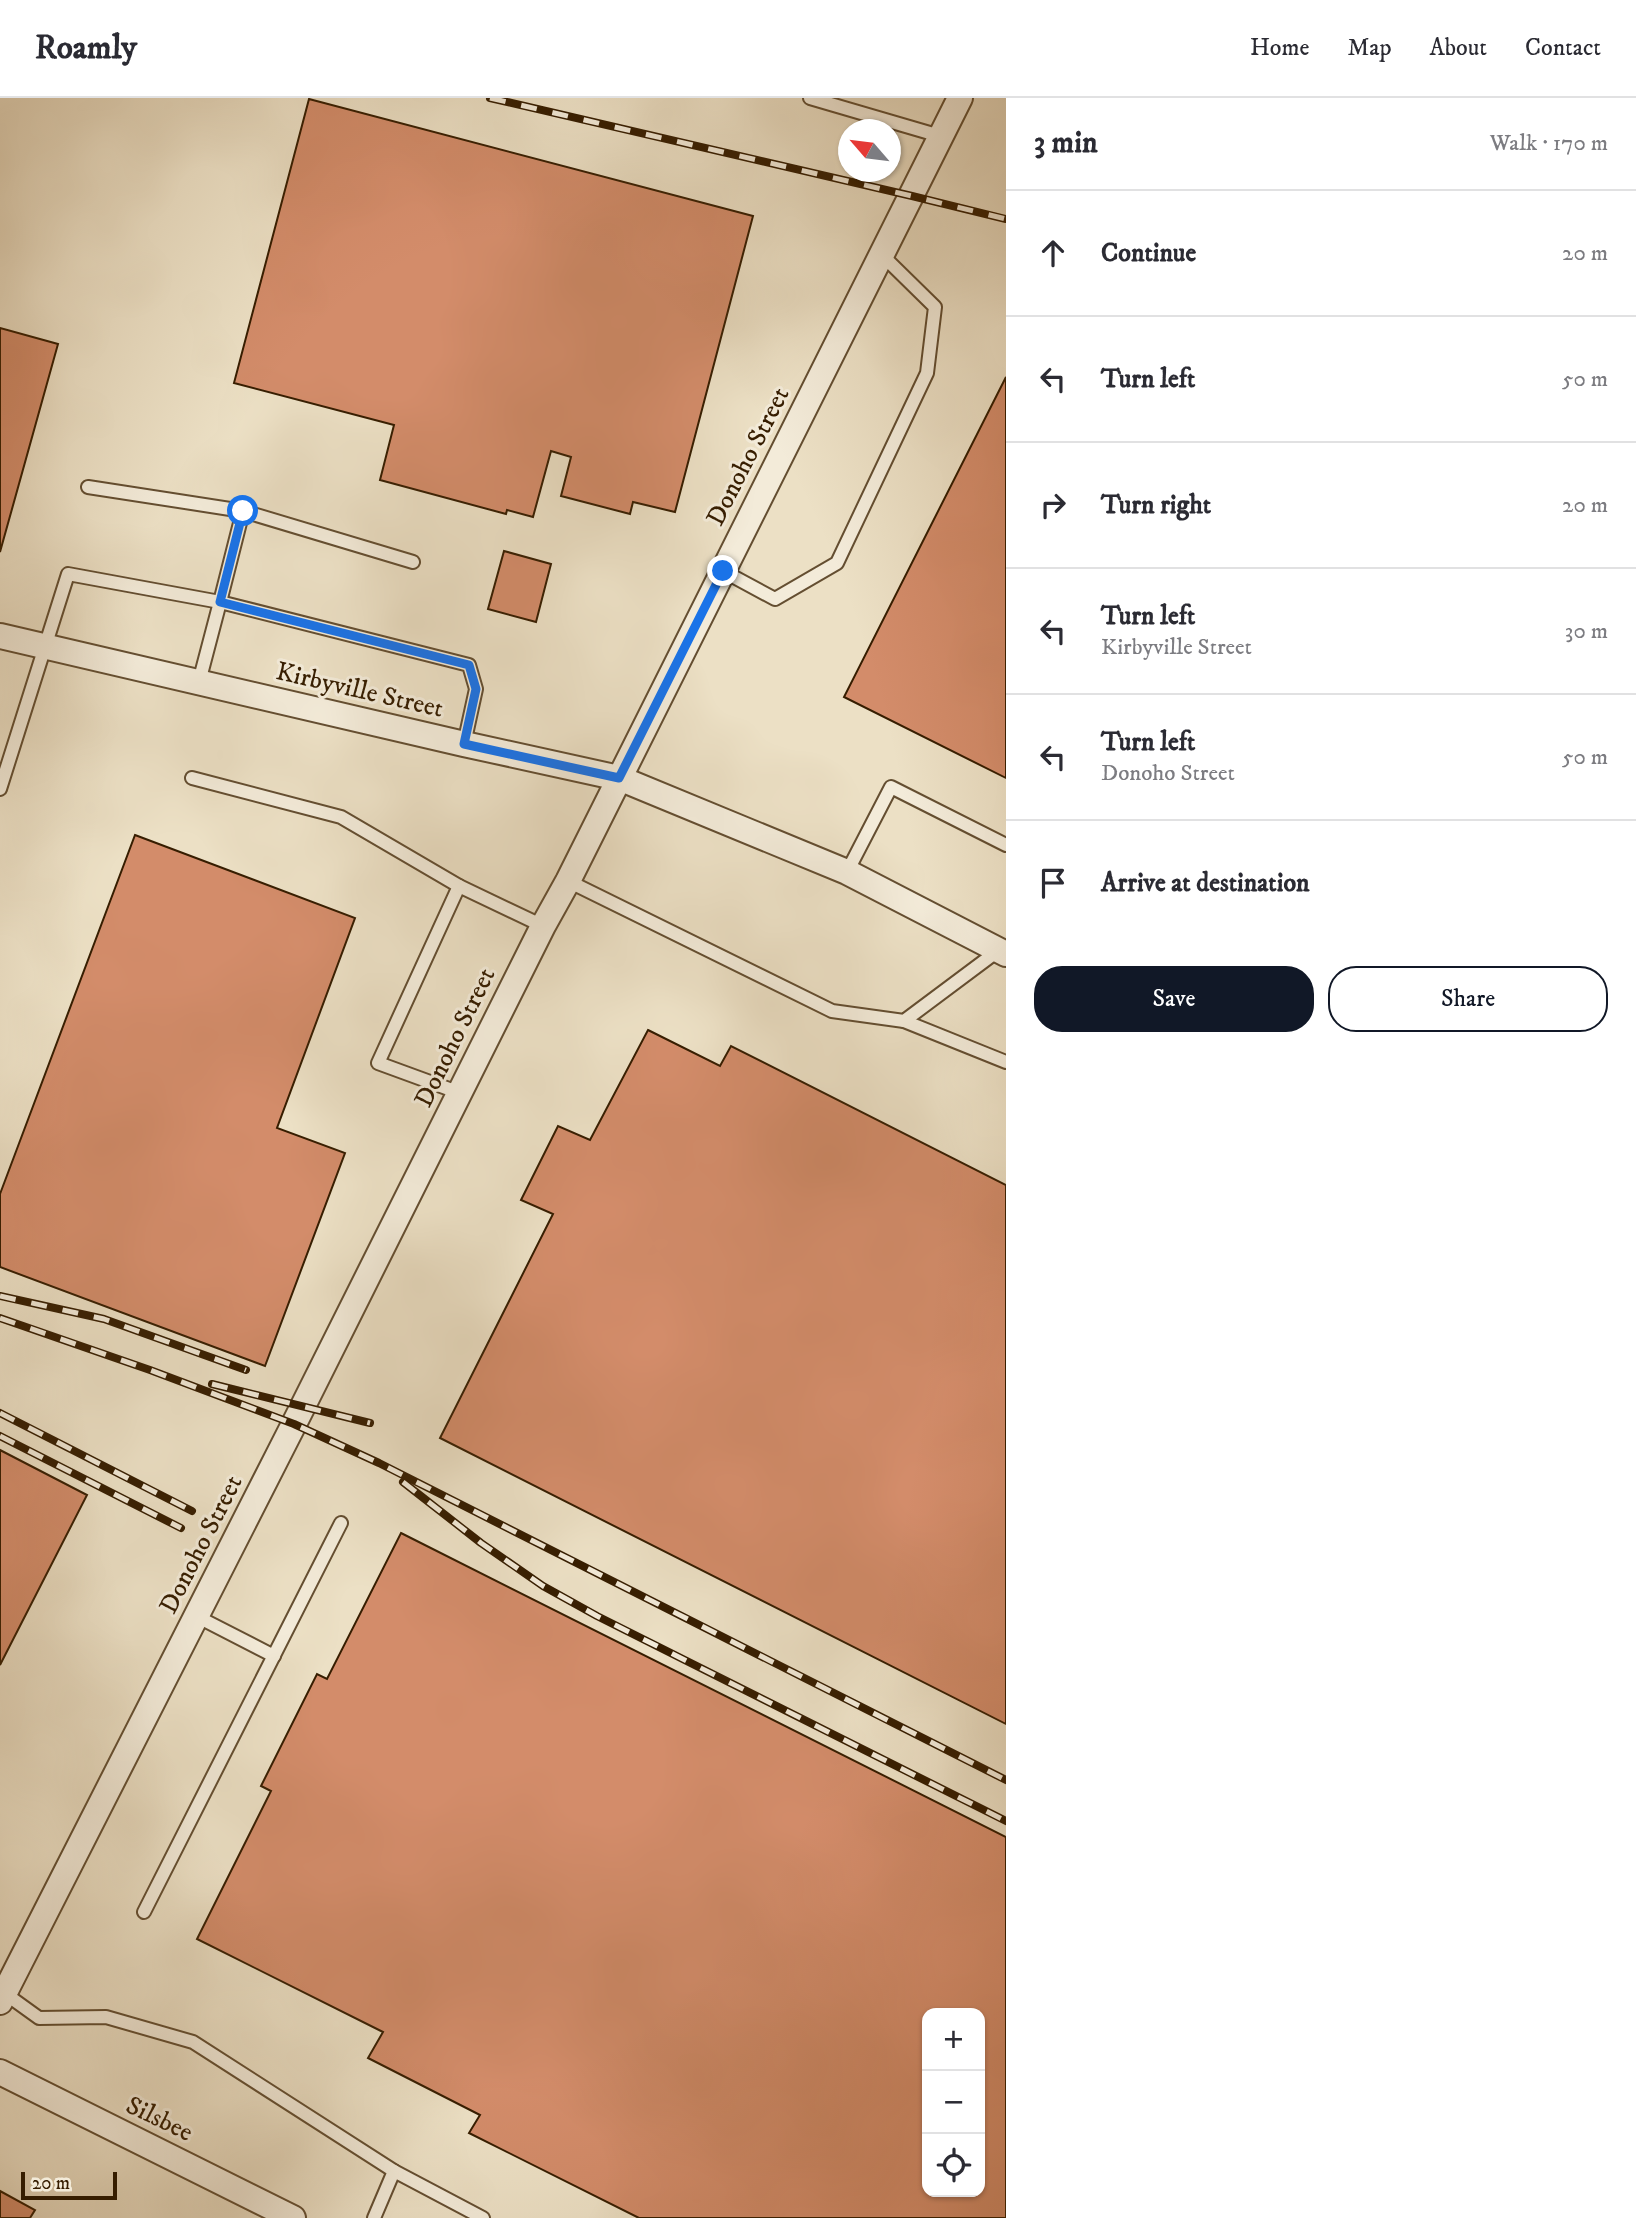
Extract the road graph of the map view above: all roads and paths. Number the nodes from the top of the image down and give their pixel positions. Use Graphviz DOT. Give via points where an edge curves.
graph roads {
  1 [pos="810,98"];
  2 [pos="960,98"];
  3 [pos="940,136"];
  4 [pos="882,255"];
  5 [pos="88,487"];
  6 [pos="243,511"];
  7 [pos="413,562"];
  8 [pos="723,571"];
  9 [pos="220,602"];
  10 [pos="0,636"];
  11 [pos="44,648"];
  12 [pos="199,682"];
  13 [pos="464,744"];
  14 [pos="192,778"];
  15 [pos="619,778"];
  16 [pos="0,789"];
  17 [pos="1006,845"];
  18 [pos="847,872"];
  19 [pos="568,881"];
  20 [pos="459,886"];
  21 [pos="543,926"];
  22 [pos="1003,952"];
  23 [pos="904,1021"];
  24 [pos="1006,1062"];
  25 [pos="460,1093"];
  26 [pos="341,1523"];
  27 [pos="197,1616"];
  28 [pos="274,1656"];
  29 [pos="144,1912"];
  30 [pos="2,1995"];
  31 [pos="0,2072"];
  32 [pos="394,2171"];
  33 [pos="293,2218"];
  34 [pos="374,2218"];
  35 [pos="482,2218"];
  1 -- 3 [label="lane"];
  2 -- 3 [label="street, Donoho Street"];
  3 -- 4 [label="street, Donoho Street"];
  4 -- 8 [label="street, Donoho Street"];
  4 -- 8 [label="lane" via="935,307 926,373 837,564 775,599"];
  5 -- 6 [label="lane"];
  6 -- 7 [label="lane"];
  6 -- 9 [label="lane"];
  8 -- 15 [label="street, Donoho Street"];
  9 -- 11 [label="lane" via="68,573"];
  9 -- 12 [label="lane"];
  9 -- 13 [label="lane" via="469,665 476,689"];
  10 -- 11 [label="street, Kirbyville Street"];
  11 -- 12 [label="street, Kirbyville Street"];
  11 -- 16 [label="lane"];
  12 -- 13 [label="street, Kirbyville Street"];
  13 -- 15 [label="street, Kirbyville Street"];
  14 -- 20 [label="lane" via="341,817"];
  15 -- 18 [label="street, Kirbyville Street"];
  15 -- 19 [label="street, Donoho Street"];
  17 -- 18 [label="lane" via="891,787"];
  18 -- 22 [label="street, Kirbyville Street"];
  19 -- 21 [label="street, Donoho Street"];
  19 -- 23 [label="lane" via="832,1011"];
  20 -- 21 [label="lane"];
  20 -- 25 [label="lane" via="379,1063"];
  21 -- 25 [label="street, Donoho Street"];
  22 -- 23 [label="lane"];
  23 -- 24 [label="lane"];
  25 -- 27 [label="street, Donoho Street"];
  26 -- 28 [label="lane"];
  27 -- 28 [label="lane"];
  27 -- 30 [label="street, Donoho Street"];
  28 -- 29 [label="lane"];
  30 -- 32 [label="lane" via="38,2018 106,2017 193,2042"];
  31 -- 33 [label="street, Silsbee"];
  32 -- 34 [label="lane"];
  32 -- 35 [label="lane"];
}
